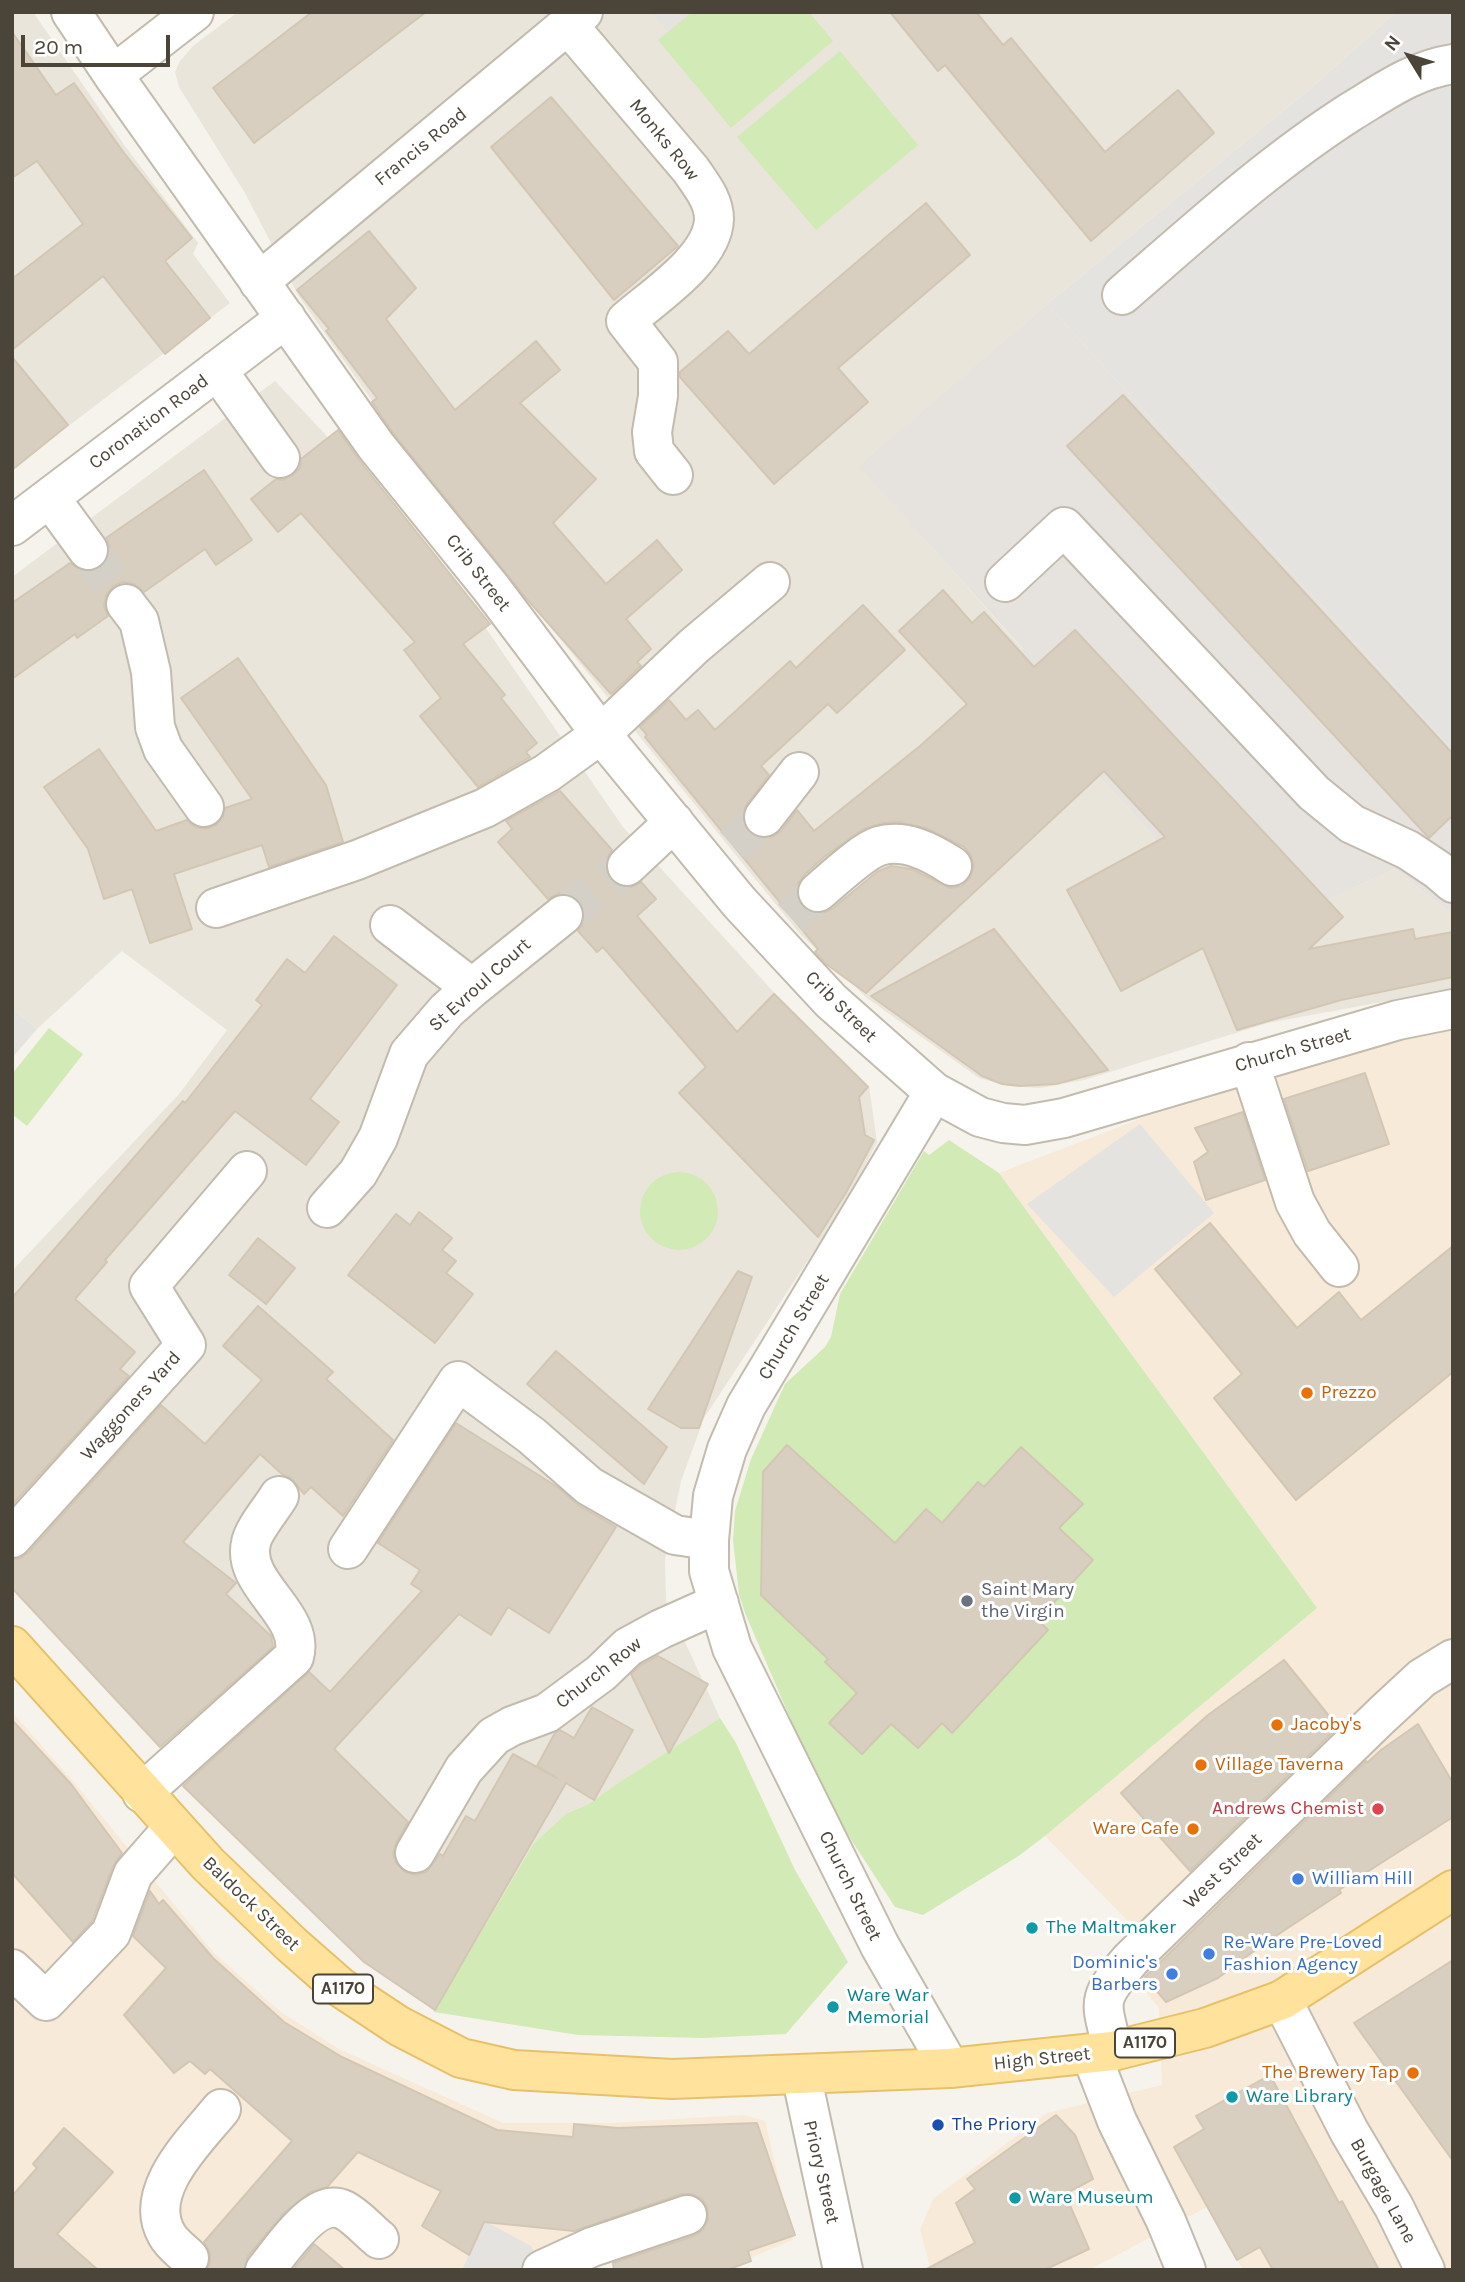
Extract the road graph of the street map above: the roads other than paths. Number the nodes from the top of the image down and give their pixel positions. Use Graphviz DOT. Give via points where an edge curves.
graph roads {
  1 [pos="71,12"];
  2 [pos="194,12"];
  3 [pos="576,18"];
  4 [pos="1453,64"];
  5 [pos="113,75"];
  6 [pos="259,282"];
  7 [pos="1122,295"];
  8 [pos="286,318"];
  9 [pos="217,370"];
  10 [pos="280,458"];
  11 [pos="673,475"];
  12 [pos="50,498"];
  13 [pos="12,526"];
  14 [pos="88,550"];
  15 [pos="770,582"];
  16 [pos="1005,582"];
  17 [pos="126,604"];
  18 [pos="601,734"];
  19 [pos="799,772"];
  20 [pos="204,807"];
  21 [pos="764,817"];
  22 [pos="674,822"];
  23 [pos="627,866"];
  24 [pos="951,866"];
  25 [pos="1453,883"];
  26 [pos="216,908"];
  27 [pos="563,915"];
  28 [pos="793,915"];
  29 [pos="390,925"];
  30 [pos="472,988"];
  31 [pos="1453,1009"];
  32 [pos="1249,1062"];
  33 [pos="934,1092"];
  34 [pos="247,1171"];
  35 [pos="327,1208"];
  36 [pos="1339,1267"];
  37 [pos="279,1496"];
  38 [pos="12,1538"];
  39 [pos="709,1539"];
  40 [pos="348,1549"];
  41 [pos="719,1603"];
  42 [pos="12,1646"];
  43 [pos="1453,1659"];
  44 [pos="142,1793"];
  45 [pos="174,1827"];
  46 [pos="415,1853"];
  47 [pos="1453,1890"];
  48 [pos="12,1969"];
  49 [pos="1282,2000"];
  50 [pos="1102,2053"];
  51 [pos="950,2067"];
  52 [pos="801,2074"];
  53 [pos="221,2109"];
  54 [pos="687,2215"];
  55 [pos="379,2239"];
  56 [pos="189,2258"];
  57 [pos="265,2270"];
  58 [pos="542,2270"];
  59 [pos="843,2270"];
  60 [pos="1186,2270"];
  61 [pos="1426,2270"];
  1 -- 5 [label="street, Crib Street"];
  2 -- 5 [label="street"];
  3 -- 6 [label="street, Francis Road"];
  3 -- 11 [label="street, Monks Row" via="691,170 708,195 714,217 706,247 625,321 658,362 653,451"];
  4 -- 7 [label="street" via="1404,78 1306,141"];
  5 -- 6 [label="street, Crib Street"];
  6 -- 8 [label="street, Crib Street"];
  8 -- 9 [label="street, Coronation Road"];
  8 -- 18 [label="street, Crib Street" via="376,446"];
  9 -- 10 [label="street"];
  9 -- 12 [label="street, Coronation Road"];
  12 -- 13 [label="street, Coronation Road"];
  12 -- 14 [label="street"];
  15 -- 18 [label="street"];
  16 -- 25 [label="street" via="1064,527 1314,793 1352,824 1408,850"];
  17 -- 20 [label="street" via="139,621 151,672 155,727 163,749"];
  18 -- 22 [label="street, Crib Street"];
  18 -- 26 [label="street" via="547,773 485,808 357,860"];
  19 -- 21 [label="street"];
  22 -- 23 [label="street"];
  22 -- 28 [label="street, Crib Street" via="722,857 739,902"];
  24 -- 28 [label="street" via="929,851 879,846 843,870"];
  27 -- 30 [label="street, St Evroul Court"];
  28 -- 33 [label="street, Crib Street" via="831,1001"];
  29 -- 30 [label="street"];
  30 -- 35 [label="street, St Evroul Court" via="409,1054 378,1139 358,1173"];
  31 -- 32 [label="street, Church Street"];
  32 -- 33 [label="street, Church Street" via="1065,1118 1025,1125 981,1117"];
  32 -- 36 [label="street" via="1295,1202"];
  33 -- 39 [label="street, Church Street" via="746,1406 713,1496"];
  34 -- 38 [label="street, Waggoners Yard" via="149,1286 186,1345"];
  37 -- 44 [label="street" via="251,1541 250,1555 254,1569 295,1633 293,1657"];
  39 -- 40 [label="street" via="675,1535 589,1486 458,1381"];
  39 -- 41 [label="street, Church Street" via="709,1571"];
  41 -- 46 [label="street, Church Row" via="628,1647 547,1713 494,1736 464,1769"];
  41 -- 51 [label="street, Church Street" via="733,1648 873,1934"];
  42 -- 44 [label="main road, Baldock Street / A1170"];
  43 -- 50 [label="street, West Street" via="1422,1678 1382,1715 1130,1960 1104,1996"];
  44 -- 45 [label="main road, Baldock Street / A1170"];
  45 -- 48 [label="street" via="133,1874 111,1933 46,2001"];
  45 -- 52 [label="main road, Baldock Street / A1170" via="254,1909 340,1987 399,2026 461,2057 514,2070 672,2079"];
  47 -- 49 [label="main road, High Street / A1170"];
  49 -- 50 [label="main road, High Street / A1170" via="1205,2028"];
  49 -- 61 [label="street, Burgage Lane"];
  50 -- 51 [label="main road, High Street / A1170"];
  50 -- 60 [label="street, West Street" via="1117,2121"];
  51 -- 52 [label="main road, High Street / A1170"];
  52 -- 59 [label="street, Priory Street"];
  53 -- 56 [label="street" via="171,2172 162,2196 160,2217 167,2235"];
  54 -- 58 [label="street" via="592,2247"];
  55 -- 57 [label="street" via="344,2210 326,2207 312,2215"];
}
